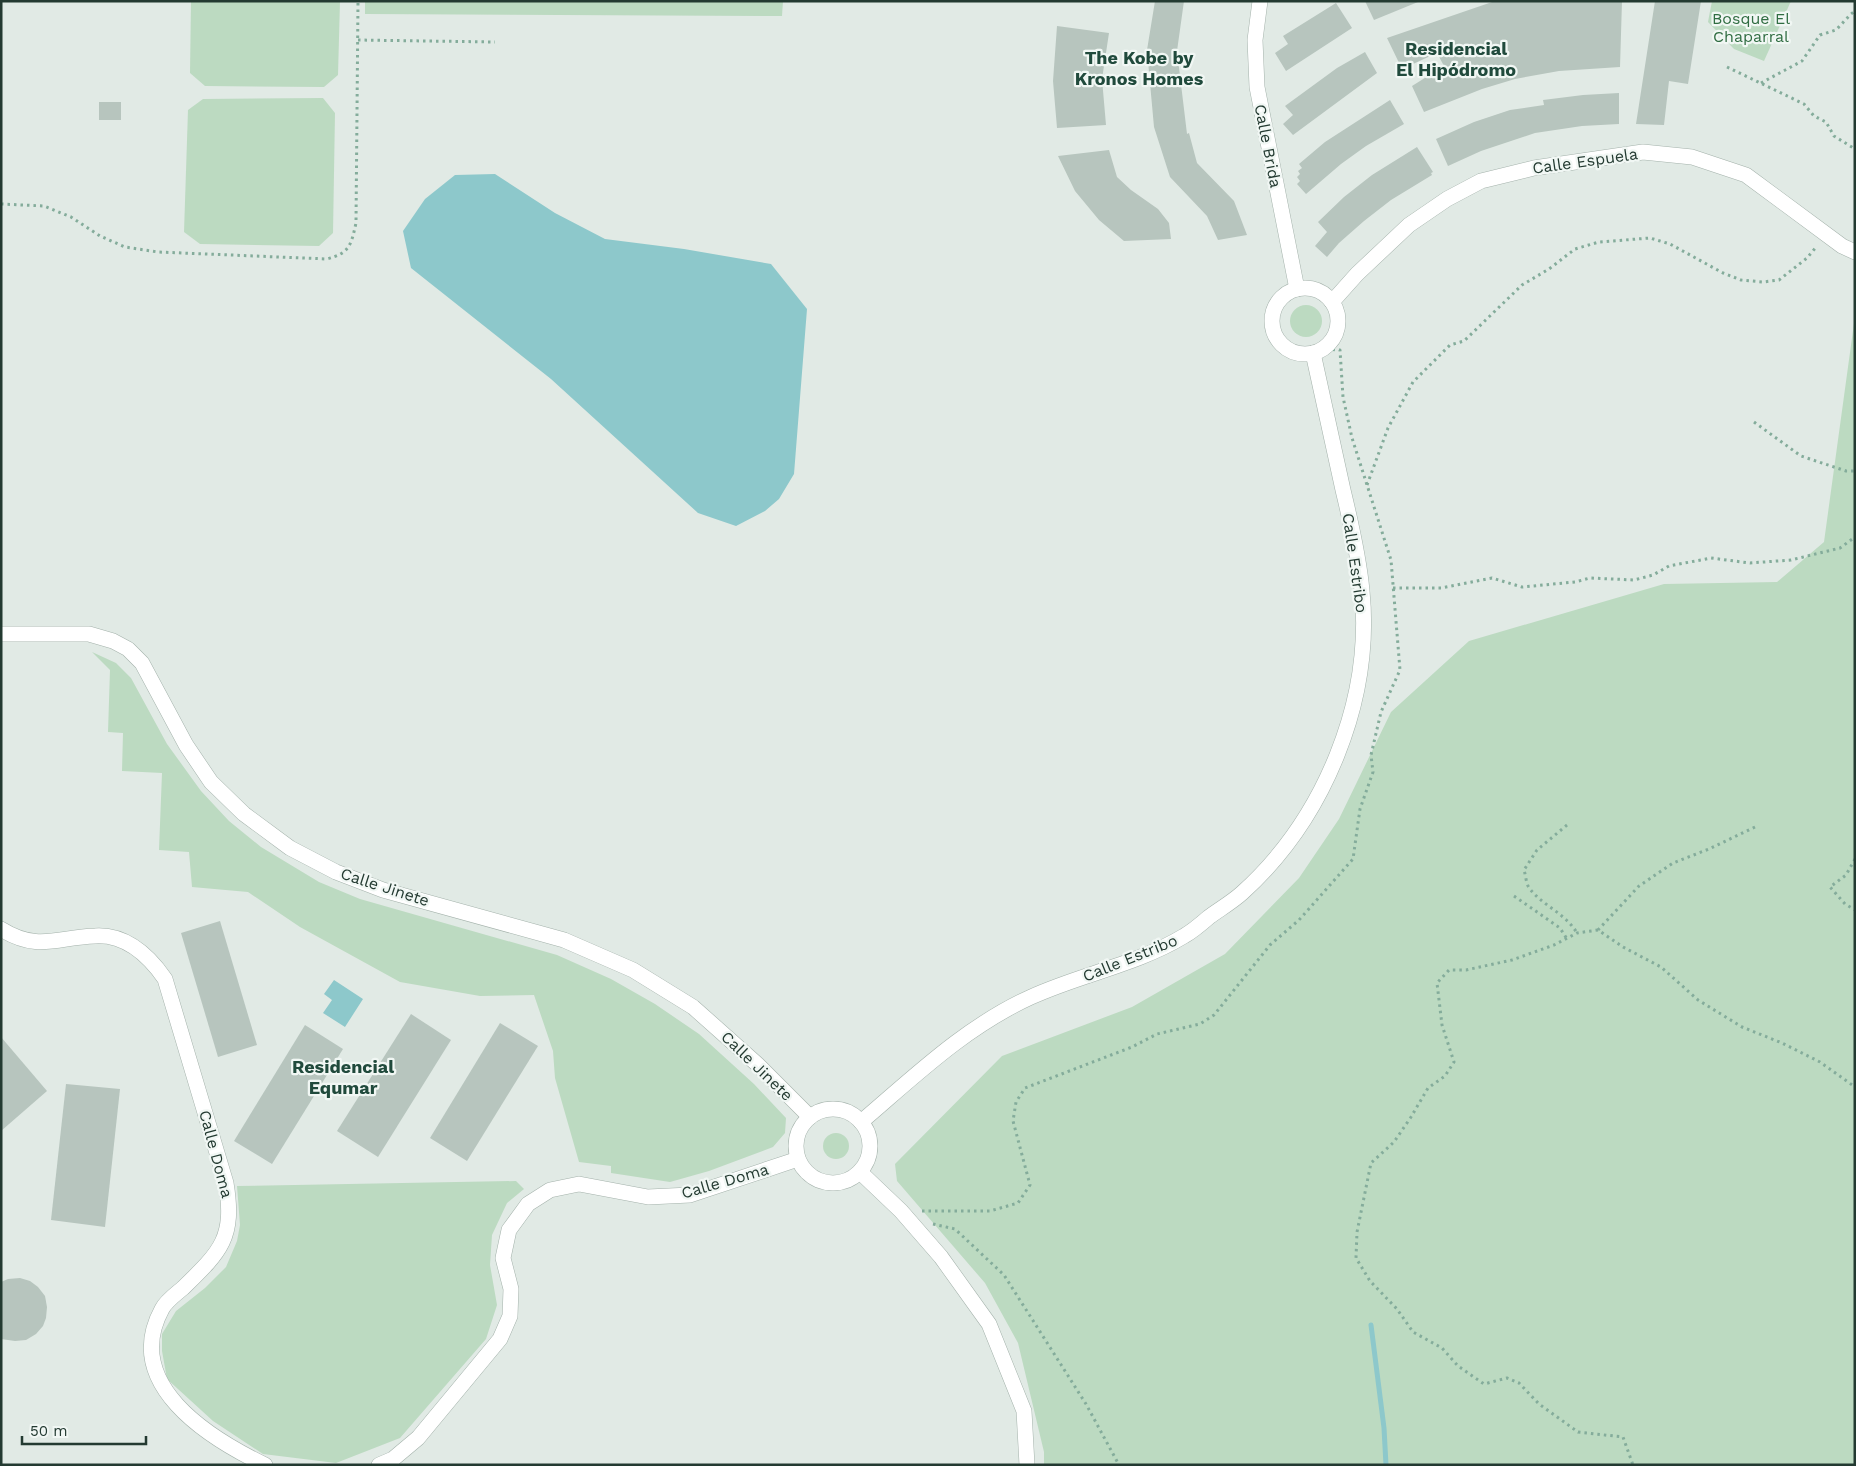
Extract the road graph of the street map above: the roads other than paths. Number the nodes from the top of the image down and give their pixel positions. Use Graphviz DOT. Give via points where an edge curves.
graph roads {
  1 [pos="1260,1"];
  2 [pos="1855,252"];
  3 [pos="1297,289"];
  4 [pos="1332,302"];
  5 [pos="1318,351"];
  6 [pos="1,634"];
  7 [pos="1,929"];
  8 [pos="810,1117"];
  9 [pos="861,1122"];
  10 [pos="798,1158"];
  11 [pos="860,1172"];
  12 [pos="266,1465"];
  13 [pos="379,1465"];
  14 [pos="1028,1465"];
  1 -- 3 [label="street, Calle Brida" via="1255,40 1257,87"];
  2 -- 4 [label="street, Calle Espuela" via="1842,246 1746,175 1692,157 1643,152 1534,168 1481,181 1409,225"];
  3 -- 4 [label="street" via="1316,290"];
  3 -- 5 [label="street" via="1279,300 1274,309 1273,330 1284,347 1298,353"];
  4 -- 5 [label="street" via="1337,327 1331,342"];
  5 -- 9 [label="street, Calle Estribo" via="1354,541 1362,590 1364,631 1358,680 1346,729 1329,773 1303,819 1275,858 1241,893 1184,936 1141,957 1032,996 987,1019 937,1055"];
  6 -- 8 [label="street, Calle Jinete" via="89,634 128,649 142,663 163,706 211,782 244,814 290,848 336,872 383,890 564,940 633,970 693,1007"];
  7 -- 12 [label="street, Calle Doma" via="22,939 44,943 97,935 122,940 153,963 164,979 230,1205 228,1229 219,1250 162,1307 154,1327 151,1355 157,1378 166,1393 202,1429"];
  8 -- 9 [label="street" via="831,1109 842,1110"];
  8 -- 10 [label="street" via="798,1136"];
  9 -- 11 [label="street" via="867,1131 870,1147"];
  10 -- 11 [label="street" via="804,1170 825,1183 850,1180"];
  10 -- 13 [label="street, Calle Doma" via="690,1195 648,1197 579,1184 550,1190 528,1204 509,1230 503,1258 511,1289 510,1316 500,1339 418,1438 393,1459"];
  11 -- 14 [label="street" via="941,1257 989,1324 1024,1411"];
}
